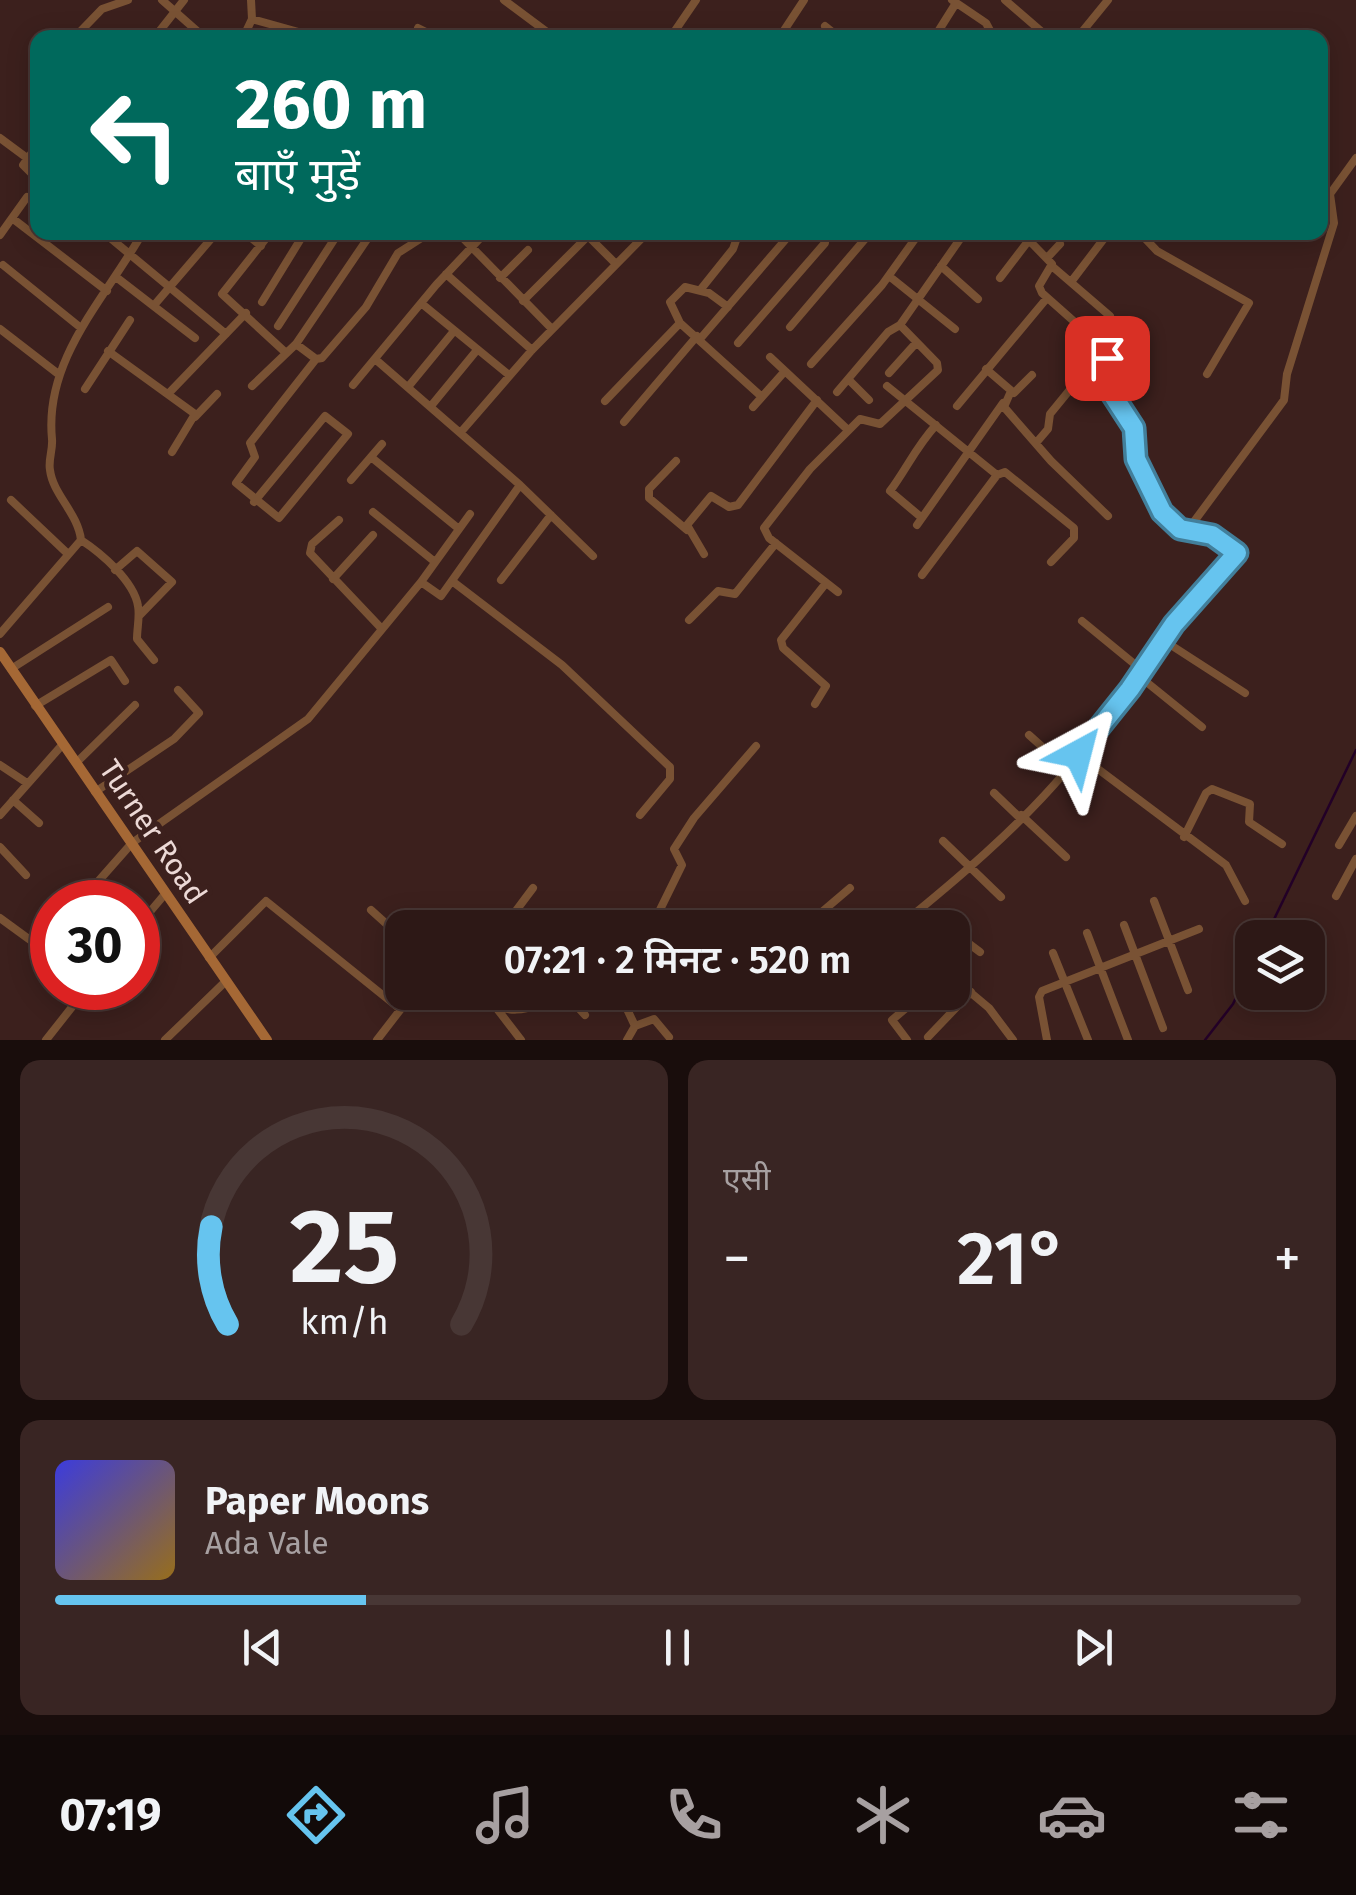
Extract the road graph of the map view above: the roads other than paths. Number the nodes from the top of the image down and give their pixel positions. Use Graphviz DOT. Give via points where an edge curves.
graph roads {
  1 [pos="128,0"];
  2 [pos="162,0"];
  3 [pos="184,0"];
  4 [pos="251,0"];
  5 [pos="504,0"];
  6 [pos="696,0"];
  7 [pos="804,0"];
  8 [pos="1005,0"];
  9 [pos="1108,0"];
  10 [pos="954,1"];
  11 [pos="175,12"];
  12 [pos="252,19"];
  13 [pos="825,26"];
  14 [pos="418,28"];
  15 [pos="82,30"];
  16 [pos="160,30"];
  17 [pos="196,30"];
  18 [pos="247,30"];
  19 [pos="291,30"];
  20 [pos="422,30"];
  21 [pos="544,30"];
  22 [pos="675,30"];
  23 [pos="784,30"];
  24 [pos="830,30"];
  25 [pos="938,30"];
  26 [pos="990,30"];
  27 [pos="1040,30"];
  28 [pos="1084,30"];
  29 [pos="4,141"];
  30 [pos="0,154"];
  31 [pos="30,154"];
  32 [pos="27,158"];
  33 [pos="1356,158"];
  34 [pos="30,173"];
  35 [pos="27,197"];
  36 [pos="12,218"];
  37 [pos="30,232"];
  38 [pos="0,235"];
  39 [pos="41,240"];
  40 [pos="113,240"];
  41 [pos="138,240"];
  42 [pos="210,240"];
  43 [pos="254,240"];
  44 [pos="265,240"];
  45 [pos="300,240"];
  46 [pos="334,240"];
  47 [pos="367,240"];
  48 [pos="418,240"];
  49 [pos="464,240"];
  50 [pos="479,240"];
  51 [pos="580,240"];
  52 [pos="592,240"];
  53 [pos="639,240"];
  54 [pos="735,240"];
  55 [pos="785,240"];
  56 [pos="825,240"];
  57 [pos="864,240"];
  58 [pos="914,240"];
  59 [pos="959,240"];
  60 [pos="1029,240"];
  61 [pos="1103,240"];
  62 [pos="1144,240"];
  63 [pos="1060,244"];
  64 [pos="261,246"];
  65 [pos="472,248"];
  66 [pos="528,250"];
  67 [pos="130,254"];
  68 [pos="1047,258"];
  69 [pos="616,264"];
  70 [pos="3,265"];
  71 [pos="941,266"];
  72 [pos="1053,267"];
  73 [pos="446,274"];
  74 [pos="889,276"];
  75 [pos="116,277"];
  76 [pos="500,278"];
  77 [pos="1000,278"];
  78 [pos="1070,282"];
  79 [pos="171,288"];
  80 [pos="701,289"];
  81 [pos="107,290"];
  82 [pos="978,298"];
  83 [pos="1047,298"];
  84 [pos="918,299"];
  85 [pos="523,301"];
  86 [pos="262,302"];
  87 [pos="156,303"];
  88 [pos="421,304"];
  89 [pos="728,306"];
  90 [pos="246,313"];
  91 [pos="1110,316"];
  92 [pos="130,320"];
  93 [pos="680,323"];
  94 [pos="900,325"];
  95 [pos="278,326"];
  96 [pos="790,327"];
  97 [pos="82,328"];
  98 [pos="0,329"];
  99 [pos="552,329"];
  100 [pos="955,329"];
  101 [pos="454,331"];
  102 [pos="226,334"];
  103 [pos="665,336"];
  104 [pos="699,337"];
  105 [pos="195,338"];
  106 [pos="916,343"];
  107 [pos="296,344"];
  108 [pos="738,344"];
  109 [pos="1104,348"];
  110 [pos="477,350"];
  111 [pos="532,350"];
  112 [pos="108,351"];
  113 [pos="683,351"];
  114 [pos="285,352"];
  115 [pos="770,356"];
  116 [pos="375,358"];
  117 [pos="316,359"];
  118 [pos="812,364"];
  119 [pos="986,369"];
  120 [pos="785,371"];
  121 [pos="57,373"];
  122 [pos="889,373"];
  123 [pos="1207,374"];
  124 [pos="509,375"];
  125 [pos="1032,375"];
  126 [pos="848,379"];
  127 [pos="354,385"];
  128 [pos="252,386"];
  129 [pos="408,386"];
  130 [pos="888,386"];
  131 [pos="85,389"];
  132 [pos="1011,391"];
  133 [pos="837,392"];
  134 [pos="168,394"];
  135 [pos="217,394"];
  136 [pos="762,397"];
  137 [pos="817,400"];
  138 [pos="869,400"];
  139 [pos="605,401"];
  140 [pos="908,402"];
  141 [pos="1002,404"];
  142 [pos="431,406"];
  143 [pos="957,406"];
  144 [pos="753,407"];
  145 [pos="195,418"];
  146 [pos="624,422"];
  147 [pos="936,424"];
  148 [pos="848,430"];
  149 [pos="461,432"];
  150 [pos="1036,443"];
  151 [pos="382,444"];
  152 [pos="969,451"];
  153 [pos="172,452"];
  154 [pos="371,457"];
  155 [pos="676,461"];
  156 [pos="997,475"];
  157 [pos="350,480"];
  158 [pos="520,485"];
  159 [pos="11,500"];
  160 [pos="254,502"];
  161 [pos="373,512"];
  162 [pos="470,514"];
  163 [pos="550,514"];
  164 [pos="1108,516"];
  165 [pos="339,520"];
  166 [pos="459,529"];
  167 [pos="687,530"];
  168 [pos="1189,531"];
  169 [pos="374,535"];
  170 [pos="81,540"];
  171 [pos="776,543"];
  172 [pos="68,554"];
  173 [pos="704,554"];
  174 [pos="593,556"];
  175 [pos="436,562"];
  176 [pos="1051,562"];
  177 [pos="115,570"];
  178 [pos="922,575"];
  179 [pos="333,578"];
  180 [pos="501,580"];
  181 [pos="452,581"];
  182 [pos="421,582"];
  183 [pos="826,583"];
  184 [pos="838,592"];
  185 [pos="108,607"];
  186 [pos="139,616"];
  187 [pos="689,620"];
  188 [pos="1082,621"];
  189 [pos="380,628"];
  190 [pos="0,634"];
  191 [pos="1163,640"];
  192 [pos="154,660"];
  193 [pos="4,661"];
  194 [pos="1141,673"];
  195 [pos="125,681"];
  196 [pos="178,690"];
  197 [pos="1244,692"];
  198 [pos="815,704"];
  199 [pos="135,705"];
  200 [pos="35,706"];
  201 [pos="1202,728"];
  202 [pos="1029,735"];
  203 [pos="63,744"];
  204 [pos="756,746"];
  205 [pos="1078,754"];
  206 [pos="76,764"];
  207 [pos="0,765"];
  208 [pos="1067,769"];
  209 [pos="27,783"];
  210 [pos="95,792"];
  211 [pos="994,793"];
  212 [pos="13,800"];
  213 [pos="0,815"];
  214 [pos="640,815"];
  215 [pos="1020,816"];
  216 [pos="1356,816"];
  217 [pos="39,823"];
  218 [pos="1184,837"];
  219 [pos="943,841"];
  220 [pos="132,843"];
  221 [pos="1282,844"];
  222 [pos="1339,845"];
  223 [pos="0,848"];
  224 [pos="1066,858"];
  225 [pos="1356,859"];
  226 [pos="970,865"];
  227 [pos="26,875"];
  228 [pos="99,880"];
  229 [pos="532,888"];
  230 [pos="850,888"];
  231 [pos="165,894"];
  232 [pos="1336,896"];
  233 [pos="1002,897"];
  234 [pos="160,900"];
  235 [pos="1154,901"];
  236 [pos="1245,901"];
  237 [pos="371,910"];
  238 [pos="516,910"];
  239 [pos="660,910"];
  240 [pos="824,910"];
  241 [pos="918,910"];
  242 [pos="0,918"];
  243 [pos="385,923"];
  244 [pos="1124,925"];
  245 [pos="1199,930"];
  246 [pos="1087,933"];
  247 [pos="30,941"];
  248 [pos="1170,941"];
  249 [pos="970,944"];
  250 [pos="980,952"];
  251 [pos="1053,953"];
  252 [pos="1134,957"];
  253 [pos="210,958"];
  254 [pos="1100,970"];
  255 [pos="226,981"];
  256 [pos="1065,982"];
  257 [pos="1188,990"];
  258 [pos="970,992"];
  259 [pos="385,997"];
  260 [pos="70,1010"];
  261 [pos="399,1010"];
  262 [pos="498,1010"];
  263 [pos="580,1010"];
  264 [pos="627,1010"];
  265 [pos="904,1010"];
  266 [pos="953,1010"];
  267 [pos="585,1015"];
  268 [pos="635,1026"];
  269 [pos="1163,1028"];
  270 [pos="928,1036"];
  271 [pos="669,1037"];
  272 [pos="46,1040"];
  273 [pos="165,1040"];
  274 [pos="267,1040"];
  275 [pos="377,1040"];
  276 [pos="521,1040"];
  277 [pos="627,1040"];
  278 [pos="907,1040"];
  279 [pos="1013,1040"];
  280 [pos="1047,1040"];
  281 [pos="1088,1040"];
  282 [pos="1128,1040"];
  1 -- 15 [label="street" via="102,9"];
  2 -- 11 [label="street"];
  3 -- 11 [label="street"];
  4 -- 12 [label="street"];
  5 -- 21 [label="street"];
  6 -- 22 [label="street"];
  7 -- 23 [label="street"];
  8 -- 27 [label="street"];
  9 -- 28 [label="street"];
  10 -- 25 [label="street"];
  10 -- 26 [label="street"];
  11 -- 16 [label="street"];
  11 -- 17 [label="street"];
  12 -- 18 [label="street"];
  12 -- 19 [label="street"];
  13 -- 24 [label="street"];
  14 -- 20 [label="street"];
  29 -- 30 [label="street"];
  29 -- 32 [label="street"];
  31 -- 32 [label="street"];
  32 -- 34 [label="street" via="23,167"];
  33 -- 168 [label="street" via="1330,194 1334,224 1284,400"];
  35 -- 36 [label="street"];
  36 -- 37 [label="street"];
  36 -- 38 [label="street"];
  39 -- 81 [label="street"];
  40 -- 67 [label="street"];
  41 -- 67 [label="street"];
  42 -- 79 [label="street"];
  43 -- 64 [label="street"];
  44 -- 64 [label="street"];
  45 -- 86 [label="street"];
  46 -- 95 [label="street"];
  47 -- 107 [label="street"];
  48 -- 117 [label="street" via="398,253 366,307"];
  49 -- 65 [label="street"];
  50 -- 65 [label="street"];
  51 -- 85 [label="street"];
  52 -- 69 [label="street"];
  53 -- 69 [label="street"];
  54 -- 80 [label="street"];
  55 -- 89 [label="street"];
  56 -- 108 [label="street"];
  57 -- 96 [label="street"];
  58 -- 74 [label="street"];
  59 -- 71 [label="street"];
  60 -- 68 [label="street"];
  60 -- 77 [label="street"];
  61 -- 78 [label="street"];
  62 -- 123 [label="street" via="1249,303"];
  63 -- 68 [label="street"];
  64 -- 90 [label="street" via="222,293"];
  65 -- 73 [label="street"];
  65 -- 76 [label="street"];
  66 -- 76 [label="street"];
  67 -- 75 [label="street"];
  67 -- 79 [label="street"];
  68 -- 72 [label="street"];
  69 -- 99 [label="street"];
  70 -- 97 [label="street"];
  71 -- 82 [label="street"];
  71 -- 84 [label="street"];
  72 -- 78 [label="street"];
  72 -- 83 [label="street" via="1039,286"];
  73 -- 88 [label="street"];
  73 -- 111 [label="street"];
  74 -- 84 [label="street"];
  74 -- 118 [label="street"];
  75 -- 81 [label="street"];
  75 -- 87 [label="street"];
  76 -- 85 [label="street"];
  78 -- 91 [label="street"];
  79 -- 87 [label="street"];
  79 -- 102 [label="street"];
  80 -- 89 [label="street"];
  80 -- 93 [label="street" via="685,287 671,298"];
  81 -- 97 [label="street"];
  83 -- 109 [label="street"];
  83 -- 119 [label="street"];
  84 -- 94 [label="street"];
  84 -- 100 [label="street"];
  85 -- 99 [label="street"];
  87 -- 105 [label="street"];
  88 -- 101 [label="street"];
  88 -- 116 [label="street"];
  89 -- 104 [label="street"];
  90 -- 102 [label="street"];
  90 -- 114 [label="street"];
  92 -- 112 [label="street"];
  93 -- 103 [label="street"];
  93 -- 104 [label="street"];
  94 -- 106 [label="street"];
  94 -- 126 [label="street"];
  97 -- 121 [label="street"];
  98 -- 121 [label="street"];
  99 -- 111 [label="street"];
  101 -- 110 [label="street"];
  101 -- 129 [label="street"];
  102 -- 134 [label="street"];
  103 -- 113 [label="street"];
  103 -- 139 [label="street"];
  104 -- 113 [label="street"];
  104 -- 136 [label="street"];
  106 -- 122 [label="street"];
  106 -- 140 [label="street" via="939,368"];
  107 -- 114 [label="street"];
  107 -- 117 [label="street"];
  109 -- 150 [label="street" via="1048,416"];
  109 -- 168 [label="street" via="1110,391 1134,428 1138,464 1162,512"];
  110 -- 124 [label="street"];
  110 -- 142 [label="street"];
  111 -- 124 [label="street"];
  112 -- 131 [label="street"];
  112 -- 134 [label="street"];
  113 -- 146 [label="street"];
  114 -- 128 [label="street"];
  115 -- 120 [label="street"];
  116 -- 127 [label="street"];
  116 -- 129 [label="street"];
  117 -- 160 [label="street" via="250,444 255,458 236,483"];
  119 -- 132 [label="street"];
  119 -- 143 [label="street"];
  120 -- 136 [label="street"];
  120 -- 137 [label="street"];
  121 -- 170 [label="street" via="48,421 50,473"];
  124 -- 149 [label="street"];
  125 -- 132 [label="street" via="1018,392"];
  126 -- 133 [label="street"];
  126 -- 138 [label="street"];
  129 -- 142 [label="street"];
  130 -- 140 [label="street"];
  132 -- 141 [label="street"];
  134 -- 145 [label="street"];
  135 -- 145 [label="street"];
  136 -- 144 [label="street"];
  137 -- 148 [label="street"];
  137 -- 167 [label="street" via="738,505 708,497"];
  140 -- 147 [label="street"];
  140 -- 148 [label="street" via="880,424 861,418"];
  141 -- 150 [label="street"];
  141 -- 152 [label="street"];
  142 -- 149 [label="street"];
  145 -- 153 [label="street"];
  147 -- 152 [label="street"];
  147 -- 152 [label="street" via="890,491 919,522"];
  148 -- 171 [label="street" via="766,524 765,534"];
  149 -- 158 [label="street"];
  150 -- 164 [label="street"];
  151 -- 154 [label="street"];
  152 -- 156 [label="street"];
  154 -- 157 [label="street"];
  154 -- 166 [label="street"];
  155 -- 167 [label="street" via="648,498"];
  156 -- 176 [label="street" via="1016,478 1076,530"];
  156 -- 178 [label="street"];
  158 -- 163 [label="street"];
  158 -- 181 [label="street"];
  159 -- 172 [label="street"];
  160 -- 160 [label="street" via="279,518 348,434 326,416"];
  161 -- 175 [label="street"];
  162 -- 166 [label="street"];
  163 -- 174 [label="street"];
  163 -- 180 [label="street"];
  165 -- 179 [label="street" via="309,550"];
  166 -- 175 [label="street"];
  167 -- 173 [label="street"];
  168 -- 191 [label="street" via="1216,537 1237,553"];
  169 -- 179 [label="street"];
  170 -- 172 [label="street"];
  170 -- 177 [label="street"];
  171 -- 183 [label="street"];
  171 -- 187 [label="street" via="735,594 718,591"];
  172 -- 190 [label="street"];
  175 -- 182 [label="street"];
  177 -- 186 [label="street" via="135,596"];
  177 -- 186 [label="street" via="136,551 172,582"];
  179 -- 189 [label="street"];
  181 -- 182 [label="street" via="440,596"];
  181 -- 214 [label="street" via="562,664 670,767 670,779"];
  182 -- 189 [label="street"];
  183 -- 184 [label="street"];
  183 -- 198 [label="street" via="781,642 826,686"];
  185 -- 193 [label="street"];
  186 -- 192 [label="street" via="137,638"];
  188 -- 194 [label="street"];
  189 -- 220 [label="street" via="296,730"];
  191 -- 194 [label="street"];
  191 -- 197 [label="street"];
  193 -- 200 [label="main road, Turner Road"];
  194 -- 201 [label="street"];
  194 -- 205 [label="street"];
  195 -- 200 [label="street" via="109,661"];
  196 -- 210 [label="street" via="199,712 174,739"];
  199 -- 206 [label="street"];
  200 -- 203 [label="main road, Turner Road"];
  202 -- 208 [label="street"];
  203 -- 206 [label="main road, Turner Road"];
  203 -- 209 [label="street"];
  204 -- 239 [label="street" via="674,849 682,865"];
  205 -- 208 [label="street"];
  205 -- 218 [label="street"];
  206 -- 210 [label="main road, Turner Road"];
  207 -- 209 [label="street"];
  208 -- 215 [label="street"];
  209 -- 212 [label="street"];
  210 -- 220 [label="main road, Turner Road"];
  211 -- 215 [label="street"];
  212 -- 213 [label="street"];
  212 -- 217 [label="street"];
  215 -- 224 [label="street"];
  215 -- 226 [label="street"];
  216 -- 222 [label="street"];
  218 -- 221 [label="street" via="1212,789 1250,804 1249,822"];
  218 -- 236 [label="street" via="1226,865"];
  219 -- 226 [label="street"];
  220 -- 228 [label="street"];
  220 -- 231 [label="main road, Turner Road"];
  223 -- 227 [label="street"];
  225 -- 232 [label="street"];
  226 -- 233 [label="street"];
  226 -- 241 [label="street"];
  229 -- 238 [label="street"];
  230 -- 240 [label="street"];
  231 -- 234 [label="street"];
  231 -- 253 [label="main road, Turner Road"];
  235 -- 248 [label="street"];
  237 -- 243 [label="street"];
  242 -- 247 [label="street"];
  244 -- 252 [label="street"];
  245 -- 248 [label="street"];
  246 -- 254 [label="street"];
  248 -- 252 [label="street"];
  248 -- 257 [label="street"];
  249 -- 250 [label="street"];
  251 -- 256 [label="street"];
  252 -- 254 [label="street"];
  252 -- 269 [label="street"];
  253 -- 255 [label="main road, Turner Road"];
  253 -- 259 [label="street" via="266,901"];
  254 -- 256 [label="street"];
  254 -- 282 [label="street"];
  255 -- 273 [label="street"];
  255 -- 274 [label="main road, Turner Road"];
  256 -- 280 [label="street" via="1039,995"];
  256 -- 281 [label="street"];
  258 -- 279 [label="street"];
  260 -- 272 [label="street"];
  261 -- 275 [label="street"];
  262 -- 276 [label="street"];
  263 -- 267 [label="street"];
  264 -- 268 [label="street"];
  265 -- 278 [label="street" via="892,1020"];
  266 -- 270 [label="street"];
  268 -- 271 [label="street" via="656,1019"];
  268 -- 277 [label="street"];
}
